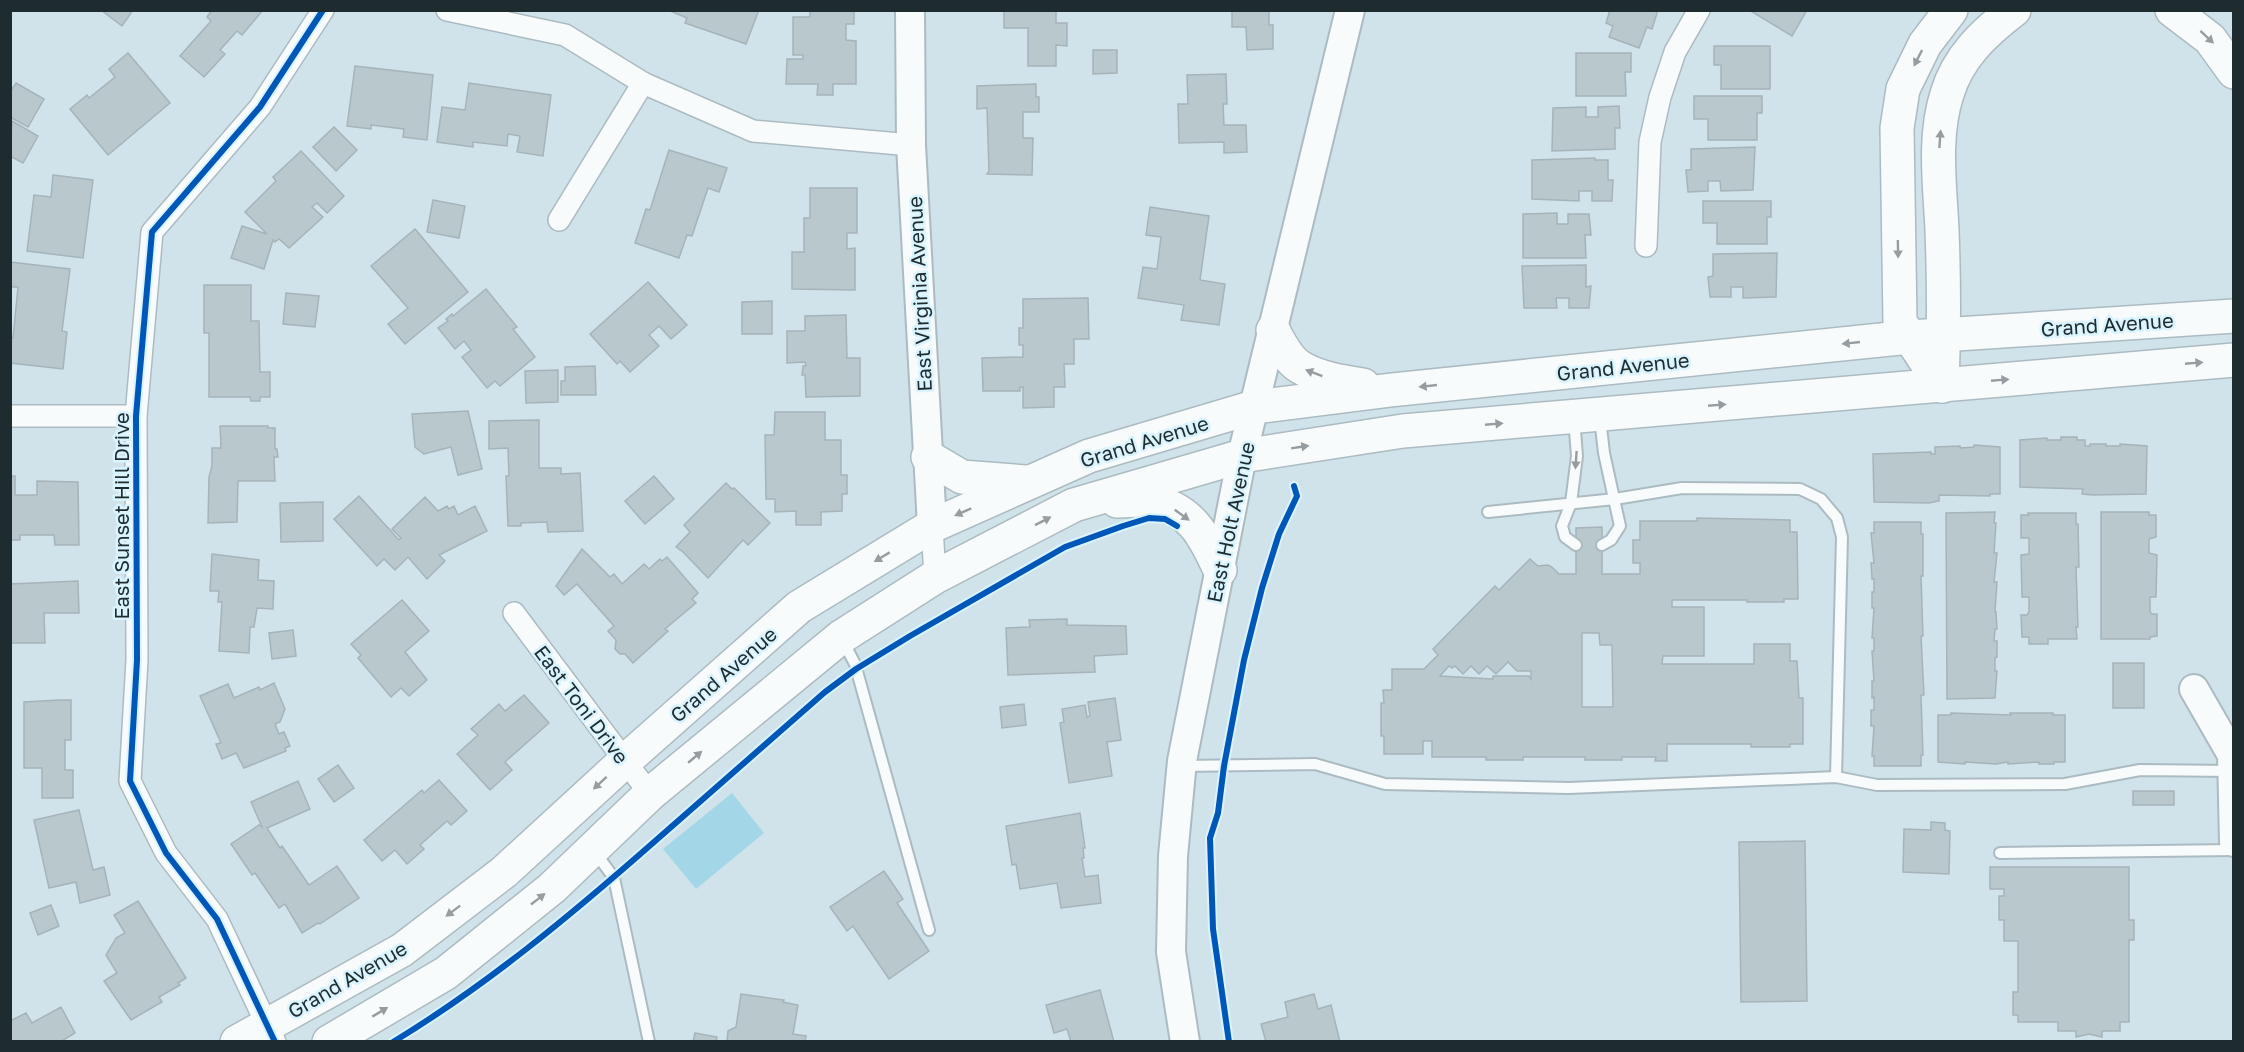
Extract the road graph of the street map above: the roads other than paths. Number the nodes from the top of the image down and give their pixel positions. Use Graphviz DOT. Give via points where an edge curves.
graph roads {
  1 [pos="323,10"];
  2 [pos="447,10"];
  3 [pos="910,10"];
  4 [pos="1350,10"];
  5 [pos="1699,10"];
  6 [pos="1951,10"];
  7 [pos="2014,10"];
  8 [pos="2172,10"];
  9 [pos="2234,72"];
  10 [pos="644,83"];
  11 [pos="911,145"];
  12 [pos="559,220"];
  13 [pos="1646,246"];
  14 [pos="2234,316"];
  15 [pos="1273,330"];
  16 [pos="1944,335"];
  17 [pos="1910,337"];
  18 [pos="2234,360"];
  19 [pos="1941,386"];
  20 [pos="1391,390"];
  21 [pos="1254,407"];
  22 [pos="10,416"];
  23 [pos="136,416"];
  24 [pos="1587,416"];
  25 [pos="1242,456"];
  26 [pos="928,457"];
  27 [pos="1031,482"];
  28 [pos="1615,499"];
  29 [pos="1085,502"];
  30 [pos="1571,503"];
  31 [pos="1488,512"];
  32 [pos="932,526"];
  33 [pos="1576,545"];
  34 [pos="1602,545"];
  35 [pos="1220,570"];
  36 [pos="935,577"];
  37 [pos="514,613"];
  38 [pos="841,637"];
  39 [pos="2194,689"];
  40 [pos="625,760"];
  41 [pos="1181,766"];
  42 [pos="2232,771"];
  43 [pos="1836,777"];
  44 [pos="650,794"];
  45 [pos="2234,842"];
  46 [pos="593,849"];
  47 [pos="2234,850"];
  48 [pos="2000,852"];
  49 [pos="929,930"];
  50 [pos="272,1033"];
  51 [pos="237,1041"];
  52 [pos="329,1041"];
  53 [pos="649,1041"];
  54 [pos="1185,1041"];
  1 -- 23 [label="street, East Sunset Hill Drive" via="260,107 153,232"];
  2 -- 10 [label="street" via="565,35"];
  3 -- 11 [label="street, East Virginia Avenue"];
  4 -- 15 [label="street, East Holt Avenue"];
  5 -- 13 [label="street" via="1675,52 1660,97 1650,142"];
  6 -- 17 [label="main road, one-way" via="1925,44 1903,89 1897,128 1900,322"];
  16 -- 7 [label="main road, one-way" via="1939,138 1947,94 1964,58 1987,31"];
  8 -- 9 [label="main road, one-way" via="2210,39"];
  10 -- 11 [label="street" via="753,132"];
  10 -- 12 [label="street"];
  11 -- 26 [label="street, East Virginia Avenue"];
  14 -- 16 [label="main road, Grand Avenue"];
  20 -- 15 [label="main road, one-way" via="1336,381 1299,367"];
  15 -- 21 [label="street, East Holt Avenue"];
  16 -- 17 [label="main road, Grand Avenue"];
  16 -- 19 [label="main road"];
  17 -- 19 [label="main road"];
  17 -- 20 [label="main road, Grand Avenue, one-way"];
  19 -- 18 [label="main road, one-way"];
  24 -- 19 [label="main road, one-way"];
  20 -- 21 [label="main road, Grand Avenue"];
  21 -- 25 [label="street, East Holt Avenue"];
  21 -- 27 [label="main road, Grand Avenue" via="1089,456"];
  22 -- 23 [label="street"];
  23 -- 50 [label="street, East Sunset Hill Drive" via="137,660 130,781 166,853 217,919"];
  25 -- 24 [label="main road, one-way" via="1403,431"];
  24 -- 28 [label="lane" via="1604,453"];
  24 -- 30 [label="lane, one-way"];
  25 -- 29 [label="main road"];
  25 -- 35 [label="street, East Holt Avenue"];
  26 -- 27 [label="main road" via="962,477"];
  26 -- 32 [label="street, East Virginia Avenue"];
  27 -- 32 [label="main road, Grand Avenue, one-way"];
  28 -- 30 [label="lane"];
  28 -- 34 [label="lane" via="1620,526 1611,540"];
  28 -- 43 [label="lane" via="1682,488 1800,489 1821,499 1837,518 1842,537"];
  29 -- 35 [label="main road, one-way" via="1149,501 1183,512 1207,540"];
  36 -- 29 [label="main road, one-way"];
  30 -- 31 [label="lane"];
  30 -- 33 [label="lane" via="1562,526 1566,537"];
  32 -- 36 [label="street, East Virginia Avenue"];
  32 -- 40 [label="main road, Grand Avenue, one-way" via="799,607"];
  35 -- 41 [label="street, East Holt Avenue"];
  36 -- 38 [label="main road"];
  37 -- 40 [label="street, East Toni Drive"];
  44 -- 38 [label="main road, one-way"];
  38 -- 49 [label="lane" via="855,664"];
  39 -- 42 [label="street" via="2232,755"];
  40 -- 44 [label="street, East Toni Drive"];
  40 -- 50 [label="main road, Grand Avenue, one-way" via="504,872 402,950"];
  41 -- 43 [label="lane" via="1315,764 1385,784 1569,788"];
  41 -- 54 [label="street, East Holt Avenue" via="1173,856 1171,952"];
  42 -- 43 [label="lane" via="2140,770 2065,784 1877,786"];
  42 -- 45 [label="street"];
  44 -- 46 [label="main road"];
  52 -- 46 [label="main road, one-way" via="446,973 552,888"];
  46 -- 53 [label="lane" via="614,878"];
  47 -- 48 [label="lane"];
  50 -- 51 [label="main road, Grand Avenue"];
}
